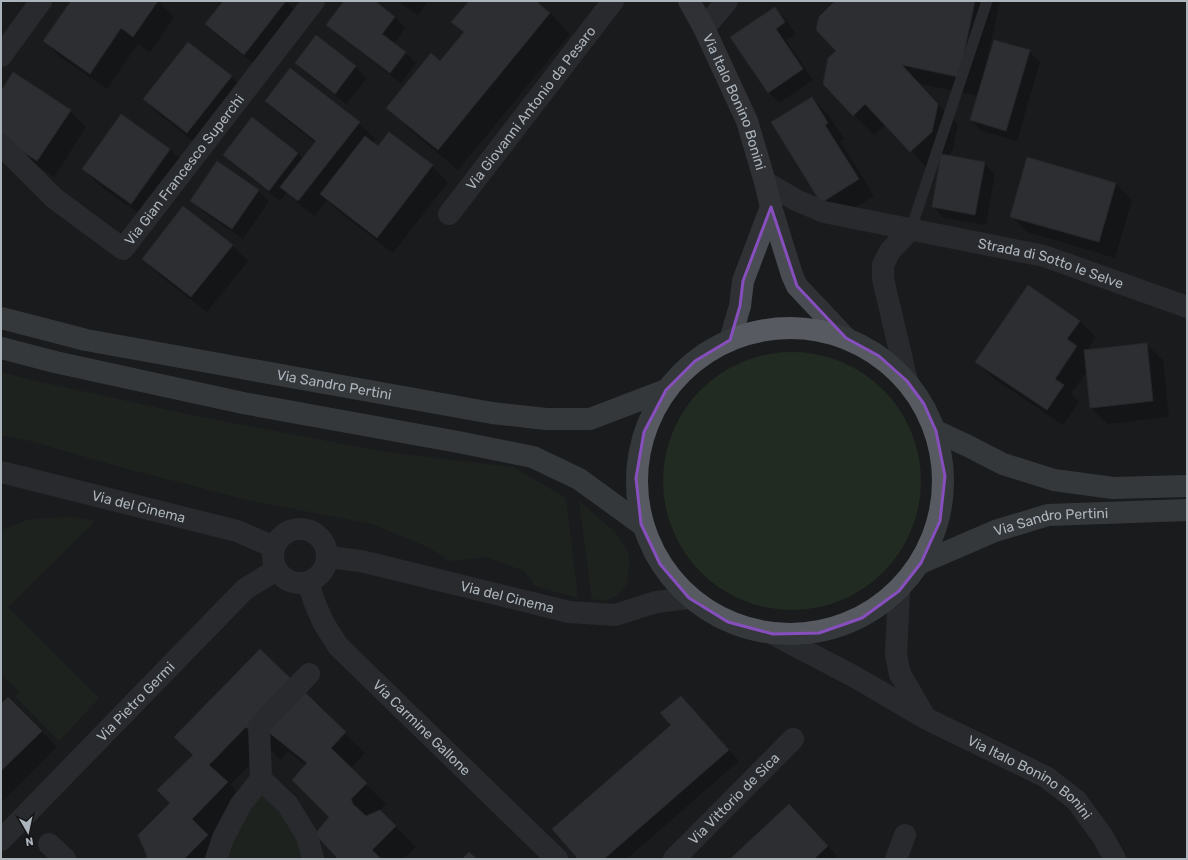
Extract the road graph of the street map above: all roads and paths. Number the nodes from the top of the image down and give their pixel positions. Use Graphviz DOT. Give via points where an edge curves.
graph roads {
  1 [pos="41,1"];
  2 [pos="314,1"];
  3 [pos="613,1"];
  4 [pos="689,1"];
  5 [pos="728,1"];
  6 [pos="987,1"];
  7 [pos="704,28"];
  8 [pos="1,56"];
  9 [pos="1,145"];
  10 [pos="765,182"];
  11 [pos="771,207"];
  12 [pos="449,214"];
  13 [pos="911,230"];
  14 [pos="1187,307"];
  15 [pos="1,318"];
  16 [pos="846,338"];
  17 [pos="730,340"];
  18 [pos="1,348"];
  19 [pos="907,380"];
  20 [pos="666,390"];
  21 [pos="936,430"];
  22 [pos="1,473"];
  23 [pos="1187,486"];
  24 [pos="1187,510"];
  25 [pos="642,524"];
  26 [pos="274,547"];
  27 [pos="327,557"];
  28 [pos="921,563"];
  29 [pos="276,570"];
  30 [pos="308,582"];
  31 [pos="899,591"];
  32 [pos="688,598"];
  33 [pos="773,634"];
  34 [pos="309,674"];
  35 [pos="925,718"];
  36 [pos="793,739"];
  37 [pos="261,779"];
  38 [pos="905,835"];
  39 [pos="1,840"];
  40 [pos="49,844"];
  41 [pos="65,859"];
  42 [pos="216,859"];
  43 [pos="313,859"];
  44 [pos="557,859"];
  45 [pos="674,859"];
  46 [pos="896,859"];
  47 [pos="1115,859"];
  1 -- 8 [label="street"];
  2 -- 9 [label="street, Via Gian Francesco Superchi" via="123,249 54,198"];
  3 -- 12 [label="street, Via Giovanni Antonio da Pesaro"];
  4 -- 7 [label="main road, Via Italo Bonino Bonini"];
  5 -- 7 [label="street"];
  6 -- 13 [label="lane"];
  7 -- 10 [label="main road, Via Italo Bonino Bonini" via="747,121"];
  10 -- 11 [label="main road, Via Italo Bonino Bonini"];
  10 -- 13 [label="street, Strada di Sotto le Selve" via="824,212"];
  11 -- 16 [label="main road, Via Italo Bonino Bonini" via="797,286"];
  11 -- 17 [label="main road" via="743,281 740,306"];
  13 -- 14 [label="street, Strada di Sotto le Selve" via="1044,256"];
  13 -- 19 [label="street" via="890,252 883,265 883,279"];
  15 -- 20 [label="main road, Via Sandro Pertini" via="86,340 508,415 546,419 590,419"];
  16 -- 17 [label="main road" via="808,329 768,329"];
  16 -- 19 [label="main road" via="879,356"];
  17 -- 20 [label="main road" via="695,361"];
  18 -- 25 [label="main road" via="243,403 533,457 579,479"];
  19 -- 21 [label="main road" via="924,404"];
  20 -- 25 [label="main road" via="644,432 636,478"];
  21 -- 23 [label="main road, Via Sandro Pertini" via="1003,464 1054,480 1113,488"];
  21 -- 28 [label="main road" via="945,476 940,521"];
  22 -- 26 [label="street, Via del Cinema" via="237,531"];
  24 -- 28 [label="main road, Via Sandro Pertini" via="1048,515 994,531"];
  25 -- 32 [label="main road" via="660,564"];
  26 -- 27 [label="street" via="284,533 292,530 309,530 317,534 322,541"];
  26 -- 29 [label="street" via="272,555"];
  27 -- 30 [label="street" via="321,573"];
  27 -- 32 [label="street, Via del Cinema" via="361,561 585,614 615,615 656,602"];
  28 -- 31 [label="main road"];
  29 -- 30 [label="street" via="290,581"];
  29 -- 39 [label="street, Via Pietro Germi" via="245,589"];
  30 -- 44 [label="street, Via Carmine Gallone" via="323,622 338,646"];
  31 -- 33 [label="main road" via="862,618 841,626 819,633"];
  31 -- 35 [label="street" via="896,655 900,674"];
  32 -- 33 [label="main road" via="728,622"];
  33 -- 35 [label="street, Via Italo Bonino Bonini" via="857,678"];
  34 -- 37 [label="street" via="259,726"];
  35 -- 47 [label="street, Via Italo Bonino Bonini" via="1046,777 1076,800 1103,837"];
  36 -- 45 [label="street, Via Vittorio de Sica"];
  37 -- 42 [label="street" via="240,804"];
  37 -- 43 [label="street" via="288,805 307,836"];
  38 -- 46 [label="street"];
  40 -- 41 [label="street"];
}
